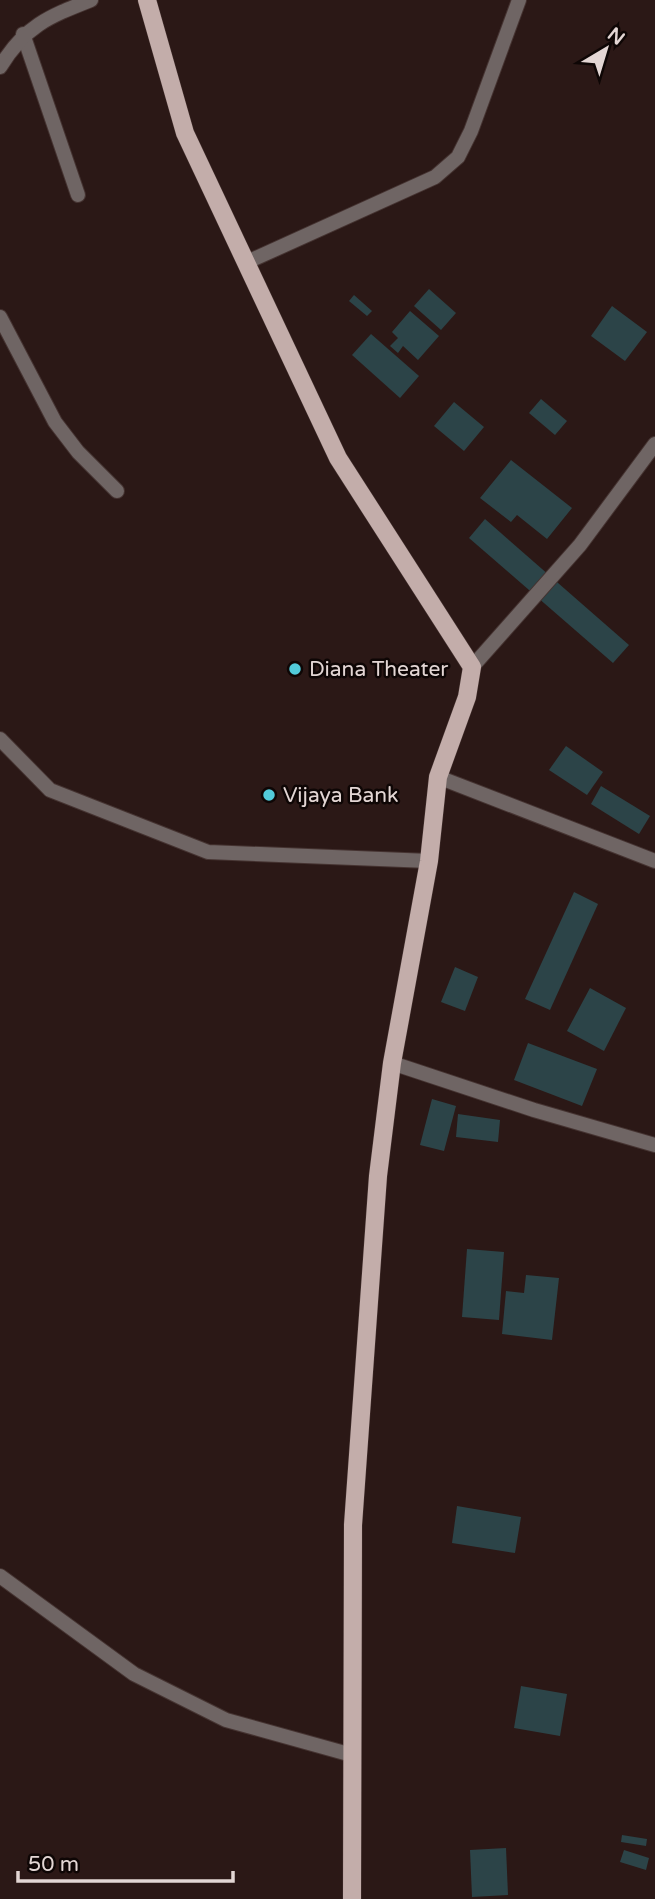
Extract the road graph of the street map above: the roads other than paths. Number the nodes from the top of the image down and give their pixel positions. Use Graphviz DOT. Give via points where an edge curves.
graph roads {
  1 [pos="91,0"];
  2 [pos="147,0"];
  3 [pos="519,0"];
  4 [pos="23,34"];
  5 [pos="0,67"];
  6 [pos="78,195"];
  7 [pos="246,263"];
  8 [pos="0,317"];
  9 [pos="655,444"];
  10 [pos="117,491"];
  11 [pos="472,667"];
  12 [pos="0,739"];
  13 [pos="438,777"];
  14 [pos="429,861"];
  15 [pos="655,861"];
  16 [pos="392,1063"];
  17 [pos="655,1145"];
  18 [pos="0,1576"];
  19 [pos="352,1755"];
  20 [pos="352,1899"];
  1 -- 4 [label="street"];
  2 -- 7 [label="main road" via="185,133"];
  3 -- 7 [label="street" via="458,157 435,177"];
  4 -- 5 [label="street"];
  4 -- 6 [label="street"];
  7 -- 11 [label="main road" via="338,458"];
  8 -- 10 [label="street" via="55,422"];
  9 -- 11 [label="street" via="580,545"];
  11 -- 13 [label="main road" via="467,697"];
  12 -- 14 [label="street" via="50,790 208,852"];
  13 -- 14 [label="main road"];
  13 -- 15 [label="street"];
  14 -- 16 [label="main road"];
  16 -- 17 [label="street"];
  16 -- 19 [label="main road" via="378,1176 353,1525"];
  18 -- 19 [label="street" via="135,1674 226,1720"];
  19 -- 20 [label="main road"];
}
